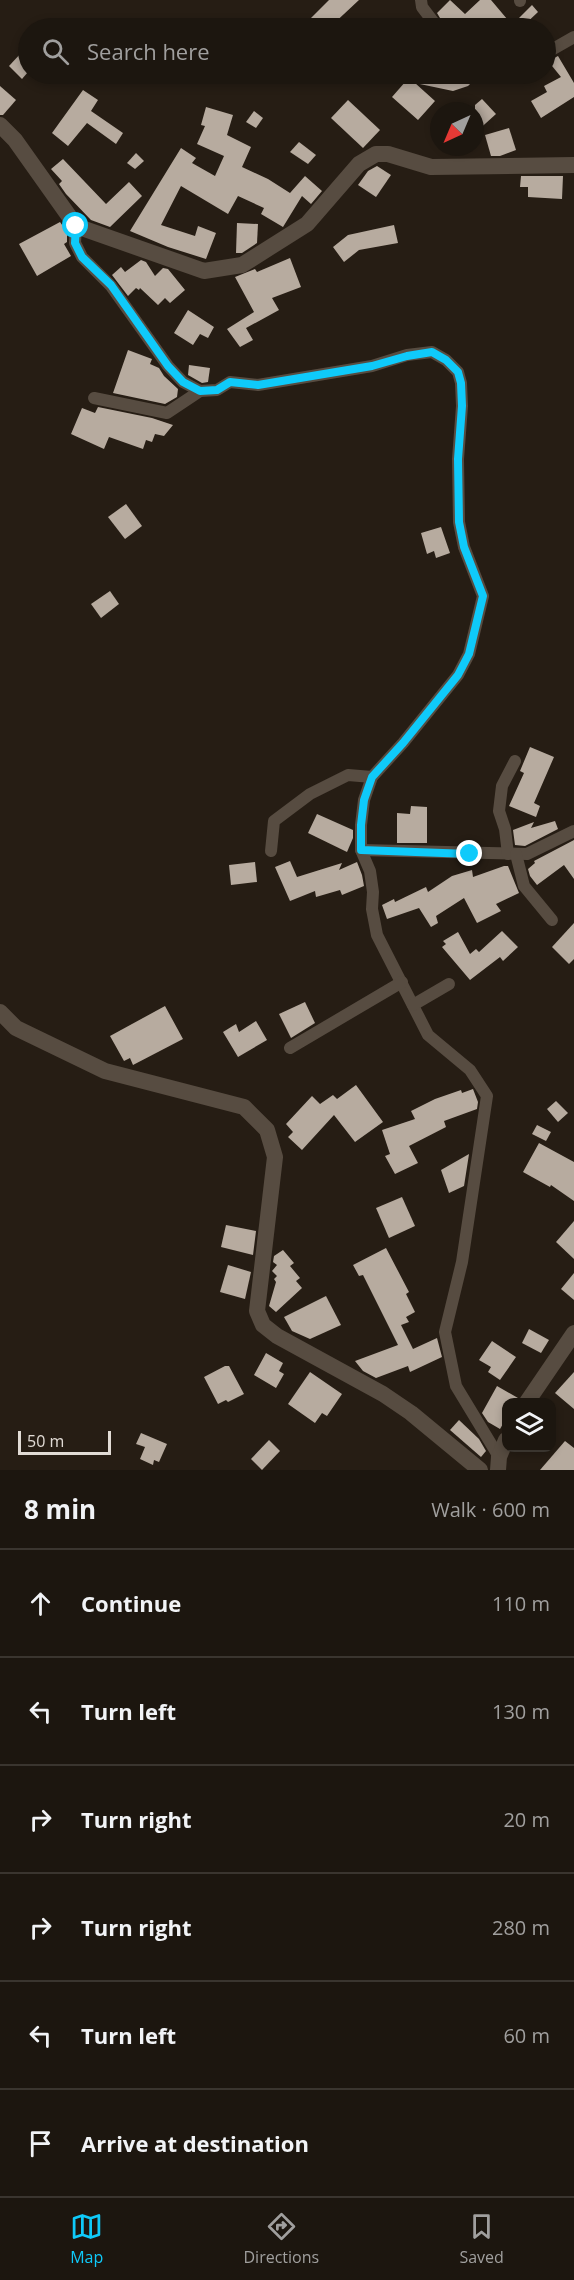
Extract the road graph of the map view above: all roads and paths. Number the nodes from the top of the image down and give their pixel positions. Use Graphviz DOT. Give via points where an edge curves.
graph roads {
  1 [pos="421,0"];
  2 [pos="430,18"];
  3 [pos="574,37"];
  4 [pos="556,47"];
  5 [pos="0,125"];
  6 [pos="574,165"];
  7 [pos="76,226"];
  8 [pos="200,391"];
  9 [pos="94,398"];
  10 [pos="515,761"];
  11 [pos="372,777"];
  12 [pos="574,831"];
  13 [pos="361,850"];
  14 [pos="271,851"];
  15 [pos="512,854"];
  16 [pos="552,920"];
  17 [pos="402,982"];
  18 [pos="449,984"];
  19 [pos="413,1005"];
  20 [pos="0,1012"];
  21 [pos="290,1048"];
  22 [pos="574,1333"];
  23 [pos="530,1398"];
  24 [pos="498,1464"];
  25 [pos="480,1470"];
  1 -- 2 [label="street"];
  3 -- 4 [label="street"];
  5 -- 7 [label="street"];
  6 -- 7 [label="street" via="431,167 376,154 359,164 307,224 242,265 204,271"];
  7 -- 8 [label="street" via="75,243 82,257 111,285 168,366 183,382"];
  8 -- 9 [label="street" via="167,413"];
  8 -- 11 [label="street" via="217,390 230,382 258,385 432,352 458,372 462,406 459,522 483,596 469,654 458,675"];
  10 -- 15 [label="street" via="502,786 500,811"];
  11 -- 13 [label="street" via="364,800"];
  11 -- 14 [label="street" via="348,775 288,809 274,820"];
  12 -- 15 [label="street" via="527,854"];
  13 -- 15 [label="street"];
  13 -- 17 [label="street" via="370,871 377,935"];
  15 -- 16 [label="street" via="524,886"];
  17 -- 19 [label="street"];
  17 -- 21 [label="street"];
  18 -- 19 [label="street"];
  19 -- 24 [label="street" via="428,1035 470,1070 487,1096 462,1262 445,1332 456,1386"];
  20 -- 25 [label="street" via="16,1028 105,1071 244,1107 267,1130 275,1157 257,1311 263,1325 392,1400"];
  22 -- 23 [label="street"];
}
